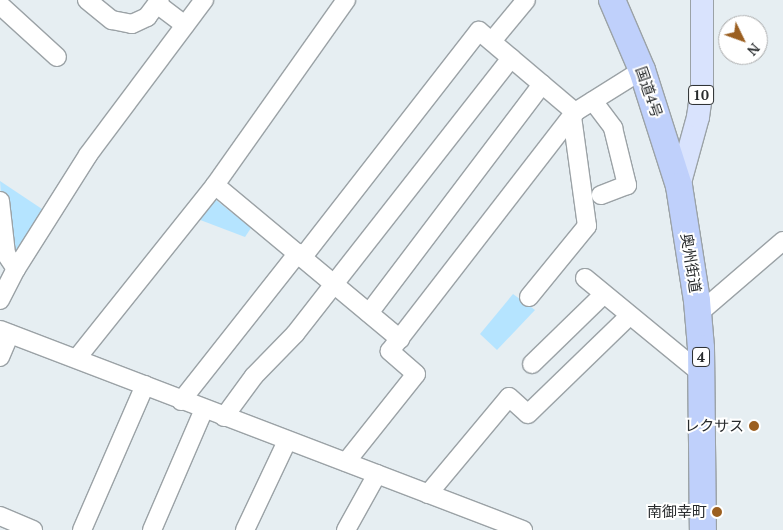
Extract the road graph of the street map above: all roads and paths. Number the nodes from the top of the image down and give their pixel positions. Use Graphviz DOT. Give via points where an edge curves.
graph roads {
  1 [pos="87,0"];
  2 [pos="204,0"];
  3 [pos="526,0"];
  4 [pos="612,0"];
  5 [pos="345,1"];
  6 [pos="158,2"];
  7 [pos="704,2"];
  8 [pos="0,5"];
  9 [pos="107,6"];
  10 [pos="185,25"];
  11 [pos="492,42"];
  12 [pos="57,56"];
  13 [pos="511,58"];
  14 [pos="642,70"];
  15 [pos="542,84"];
  16 [pos="593,101"];
  17 [pos="573,114"];
  18 [pos="215,185"];
  19 [pos="679,186"];
  20 [pos="601,195"];
  21 [pos="0,201"];
  22 [pos="783,241"];
  23 [pos="300,255"];
  24 [pos="16,269"];
  25 [pos="585,278"];
  26 [pos="334,284"];
  27 [pos="604,294"];
  28 [pos="529,298"];
  29 [pos="0,300"];
  30 [pos="369,312"];
  31 [pos="698,314"];
  32 [pos="629,316"];
  33 [pos="5,332"];
  34 [pos="400,339"];
  35 [pos="0,357"];
  36 [pos="78,358"];
  37 [pos="532,364"];
  38 [pos="702,374"];
  39 [pos="144,385"];
  40 [pos="181,400"];
  41 [pos="204,409"];
  42 [pos="224,417"];
  43 [pos="287,441"];
  44 [pos="346,462"];
  45 [pos="377,474"];
  46 [pos="428,494"];
  47 [pos="0,516"];
  48 [pos="481,523"];
  49 [pos="33,530"];
  50 [pos="82,530"];
  51 [pos="152,530"];
  52 [pos="245,530"];
  53 [pos="346,530"];
  54 [pos="523,530"];
  55 [pos="703,530"];
  1 -- 9 [label="street"];
  2 -- 10 [label="street"];
  3 -- 11 [label="street"];
  4 -- 14 [label="highway, 国道4号 / 4"];
  5 -- 18 [label="street"];
  6 -- 9 [label="street" via="147,17 132,24 112,20"];
  6 -- 10 [label="street"];
  7 -- 19 [label="main road, 奥州街道 / 10" via="702,88 698,117"];
  8 -- 12 [label="street"];
  10 -- 24 [label="street" via="88,155"];
  11 -- 13 [label="street"];
  11 -- 23 [label="street" via="479,31"];
  13 -- 15 [label="street"];
  13 -- 26 [label="street"];
  14 -- 16 [label="street"];
  14 -- 19 [label="highway, 国道4号 / 4"];
  15 -- 17 [label="street"];
  15 -- 30 [label="street"];
  16 -- 17 [label="street"];
  16 -- 20 [label="street" via="613,128 627,185"];
  17 -- 28 [label="street" via="587,226"];
  17 -- 34 [label="street"];
  18 -- 23 [label="street"];
  18 -- 36 [label="street"];
  19 -- 31 [label="highway, 奥州街道 / 4"];
  21 -- 24 [label="street" via="6,254"];
  22 -- 31 [label="street"];
  23 -- 26 [label="street"];
  23 -- 40 [label="street"];
  24 -- 29 [label="street"];
  25 -- 27 [label="street"];
  26 -- 30 [label="street"];
  26 -- 42 [label="street" via="295,334 254,376"];
  27 -- 32 [label="street"];
  27 -- 37 [label="street"];
  30 -- 34 [label="street"];
  31 -- 38 [label="highway, 奥州街道 / 4"];
  32 -- 38 [label="street"];
  32 -- 46 [label="street" via="528,414 509,396"];
  33 -- 35 [label="street"];
  33 -- 36 [label="street"];
  34 -- 44 [label="street" via="390,351 416,374"];
  36 -- 39 [label="street"];
  38 -- 55 [label="highway, 奥州街道 / 4"];
  39 -- 40 [label="street"];
  39 -- 50 [label="street"];
  40 -- 41 [label="street"];
  41 -- 42 [label="street"];
  41 -- 51 [label="street"];
  42 -- 43 [label="street"];
  43 -- 44 [label="street"];
  43 -- 52 [label="street"];
  44 -- 45 [label="street"];
  45 -- 46 [label="street"];
  45 -- 53 [label="street"];
  46 -- 48 [label="street"];
  47 -- 49 [label="street"];
  48 -- 54 [label="street"];
}
